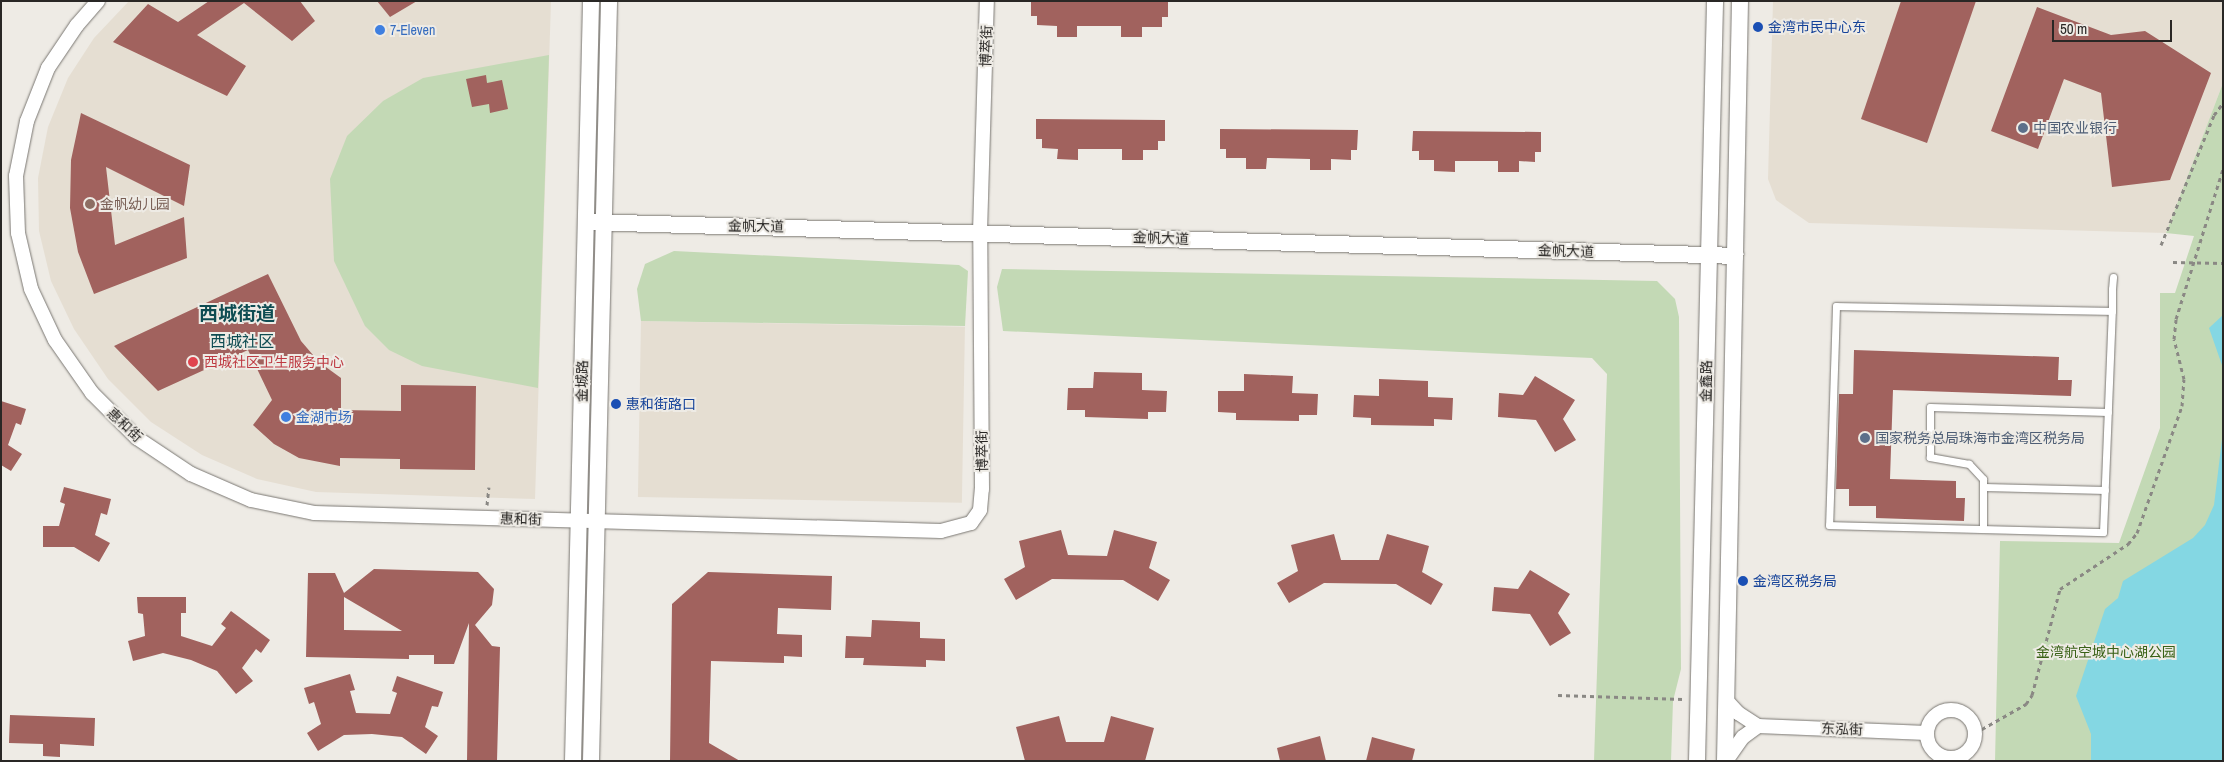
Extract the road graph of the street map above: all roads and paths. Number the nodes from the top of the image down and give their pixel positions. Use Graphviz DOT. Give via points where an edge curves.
graph roads {
  1 [pos="98,1"];
  2 [pos="591,1"];
  3 [pos="609,1"];
  4 [pos="987,1"];
  5 [pos="1714,1"];
  6 [pos="1740,1"];
  7 [pos="2223,103"];
  8 [pos="2223,169"];
  9 [pos="586,222"];
  10 [pos="605,222"];
  11 [pos="980,232"];
  12 [pos="2161,245"];
  13 [pos="1708,255"];
  14 [pos="1735,256"];
  15 [pos="2173,262"];
  16 [pos="2193,262"];
  17 [pos="2223,263"];
  18 [pos="2113,277"];
  19 [pos="2112,311"];
  20 [pos="2108,412"];
  21 [pos="1984,487"];
  22 [pos="2104,490"];
  23 [pos="579,521"];
  24 [pos="597,521"];
  25 [pos="1983,529"];
  26 [pos="1558,695"];
  27 [pos="1698,699"];
  28 [pos="1726,700"];
  29 [pos="1758,726"];
  30 [pos="1927,732"];
  31 [pos="1975,733"];
  32 [pos="572,761"];
  33 [pos="591,761"];
  34 [pos="1698,761"];
  35 [pos="1725,761"];
  1 -- 23 [label="street, 惠和街" via="48,68 27,121 16,176 18,233 31,289 55,340 92,393 137,438 191,474 251,500 314,513"];
  2 -- 9 [label="street, 金城路"];
  3 -- 10 [label="street, 金城路"];
  4 -- 11 [label="street, 博萃街"];
  5 -- 13 [label="street, 金鑫路"];
  6 -- 14 [label="street, 金鑫路"];
  7 -- 12 [label="path" via="2214,115"];
  8 -- 16 [label="path"];
  9 -- 10 [label="street, 金帆大道"];
  9 -- 23 [label="street, 金城路"];
  10 -- 11 [label="street, 金帆大道"];
  10 -- 24 [label="street, 金城路"];
  11 -- 13 [label="street, 金帆大道"];
  11 -- 24 [label="street, 博萃街" via="982,489 980,510 971,523 941,531"];
  13 -- 14 [label="street, 金帆大道"];
  13 -- 27 [label="street, 金鑫路"];
  14 -- 28 [label="street, 金鑫路"];
  15 -- 16 [label="path"];
  16 -- 17 [label="path"];
  16 -- 31 [label="path" via="2176,319 2174,340 2184,379 2182,406 2137,533 2128,544 2060,589 2026,704"];
  18 -- 19 [label="lane"];
  19 -- 20 [label="lane"];
  19 -- 25 [label="lane" via="1836,306 1829,525"];
  20 -- 21 [label="lane" via="1930,406 1930,457 1974,467"];
  20 -- 22 [label="lane"];
  21 -- 22 [label="lane"];
  21 -- 25 [label="lane"];
  22 -- 25 [label="lane" via="2103,532"];
  23 -- 24 [label="street, 惠和街"];
  23 -- 32 [label="street, 金城路"];
  24 -- 33 [label="street, 金城路"];
  26 -- 27 [label="path"];
  27 -- 34 [label="street, 金鑫路"];
  28 -- 29 [label="street" via="1738,713"];
  28 -- 35 [label="street, 金鑫路"];
  29 -- 30 [label="street, 东泓街"];
  29 -- 35 [label="street" via="1743,737"];
  30 -- 31 [label="street" via="1928,725 1939,712 1955,710 1969,718"];
  30 -- 31 [label="street" via="1936,753 1951,758 1971,747"];
}
